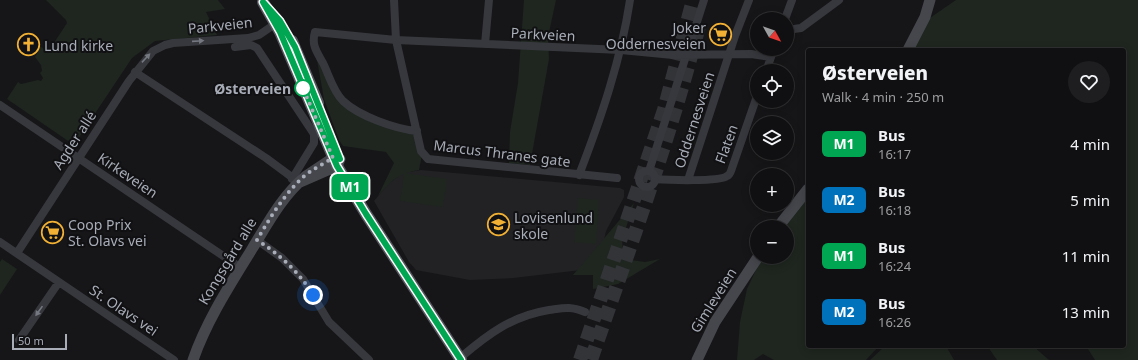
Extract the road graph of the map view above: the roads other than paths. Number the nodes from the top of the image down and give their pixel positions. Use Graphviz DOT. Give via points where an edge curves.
graph roads {
  1 [pos="394,0"];
  2 [pos="489,0"];
  3 [pos="630,0"];
  4 [pos="704,0"];
  5 [pos="749,0"];
  6 [pos="792,0"];
  7 [pos="839,0"];
  8 [pos="930,0"];
  9 [pos="262,1"];
  10 [pos="788,12"];
  11 [pos="278,23"];
  12 [pos="794,30"];
  13 [pos="396,40"];
  14 [pos="485,44"];
  15 [pos="160,47"];
  16 [pos="235,47"];
  17 [pos="909,48"];
  18 [pos="621,50"];
  19 [pos="686,55"];
  20 [pos="729,55"];
  21 [pos="771,57"];
  22 [pos="768,64"];
  23 [pos="135,72"];
  24 [pos="0,105"];
  25 [pos="753,108"];
  26 [pos="417,131"];
  27 [pos="78,157"];
  28 [pos="338,163"];
  29 [pos="649,171"];
  30 [pos="579,175"];
  31 [pos="617,178"];
  32 [pos="656,179"];
  33 [pos="688,180"];
  34 [pos="295,181"];
  35 [pos="806,192"];
  36 [pos="784,220"];
  37 [pos="257,240"];
  38 [pos="0,242"];
  39 [pos="17,253"];
  40 [pos="753,264"];
  41 [pos="241,268"];
  42 [pos="59,282"];
  43 [pos="585,312"];
  44 [pos="19,340"];
  45 [pos="460,359"];
  46 [pos="174,360"];
  47 [pos="193,360"];
  48 [pos="369,360"];
  49 [pos="697,360"];
  1 -- 13 [label="street, Marcus Thranes gate"];
  2 -- 14 [label="street"];
  3 -- 18 [label="street"];
  4 -- 19 [label="street, Oddernesveien"];
  5 -- 20 [label="street, Oddernesveien"];
  6 -- 10 [label="street"];
  7 -- 12 [label="street" via="801,28"];
  8 -- 17 [label="street" via="925,17"];
  9 -- 11 [label="main road"];
  15 -- 11 [label="street, Parkveien, one-way" via="173,43 248,38"];
  11 -- 28 [label="main road"];
  13 -- 14 [label="street, Parkveien"];
  13 -- 26 [label="street, Marcus Thranes gate"];
  13 -- 26 [label="street, Parkveien" via="315,32 312,41 343,101 372,118"];
  14 -- 18 [label="street, Parkveien"];
  23 -- 15 [label="street, Agder allé, one-way" via="150,54"];
  16 -- 34 [label="street" via="251,45 257,48 314,134 314,143"];
  18 -- 19 [label="street, Parkveien"];
  18 -- 30 [label="street"];
  19 -- 20 [label="street, Parkveien"];
  19 -- 29 [label="street, Oddernesveien"];
  20 -- 21 [label="street, Parkveien" via="751,54"];
  20 -- 33 [label="street, Oddernesveien"];
  21 -- 22 [label="street"];
  23 -- 27 [label="street, Agder allé"];
  23 -- 34 [label="street" via="260,154"];
  24 -- 27 [label="street, Kirkeveien"];
  25 -- 33 [label="street, Flaten" via="727,176 722,179"];
  26 -- 30 [label="street, Marcus Thranes gate" via="421,151 428,160"];
  27 -- 39 [label="street, Agder allé"];
  27 -- 41 [label="street, Kirkeveien"];
  28 -- 34 [label="street, Kongsgård alle"];
  28 -- 45 [label="main road" via="366,214"];
  29 -- 32 [label="street, Oddernesveien"];
  29 -- 32 [label="street, Oddernesveien" via="644,171 639,176 641,186 650,187"];
  30 -- 31 [label="street, Marcus Thranes gate"];
  32 -- 33 [label="street, Flaten"];
  34 -- 37 [label="street, Kongsgård alle"];
  35 -- 36 [label="street"];
  37 -- 41 [label="street, Kongsgård alle"];
  37 -- 48 [label="street" via="282,258 303,279 329,322"];
  38 -- 39 [label="street, St. Olavs vei"];
  39 -- 42 [label="street, St. Olavs vei"];
  40 -- 49 [label="street, Gimleveien" via="715,322"];
  41 -- 47 [label="street, Kongsgård alle" via="212,316"];
  42 -- 44 [label="street, one-way"];
  42 -- 46 [label="street, St. Olavs vei"];
  43 -- 45 [label="street" via="572,307 521,316 473,346"];
}
